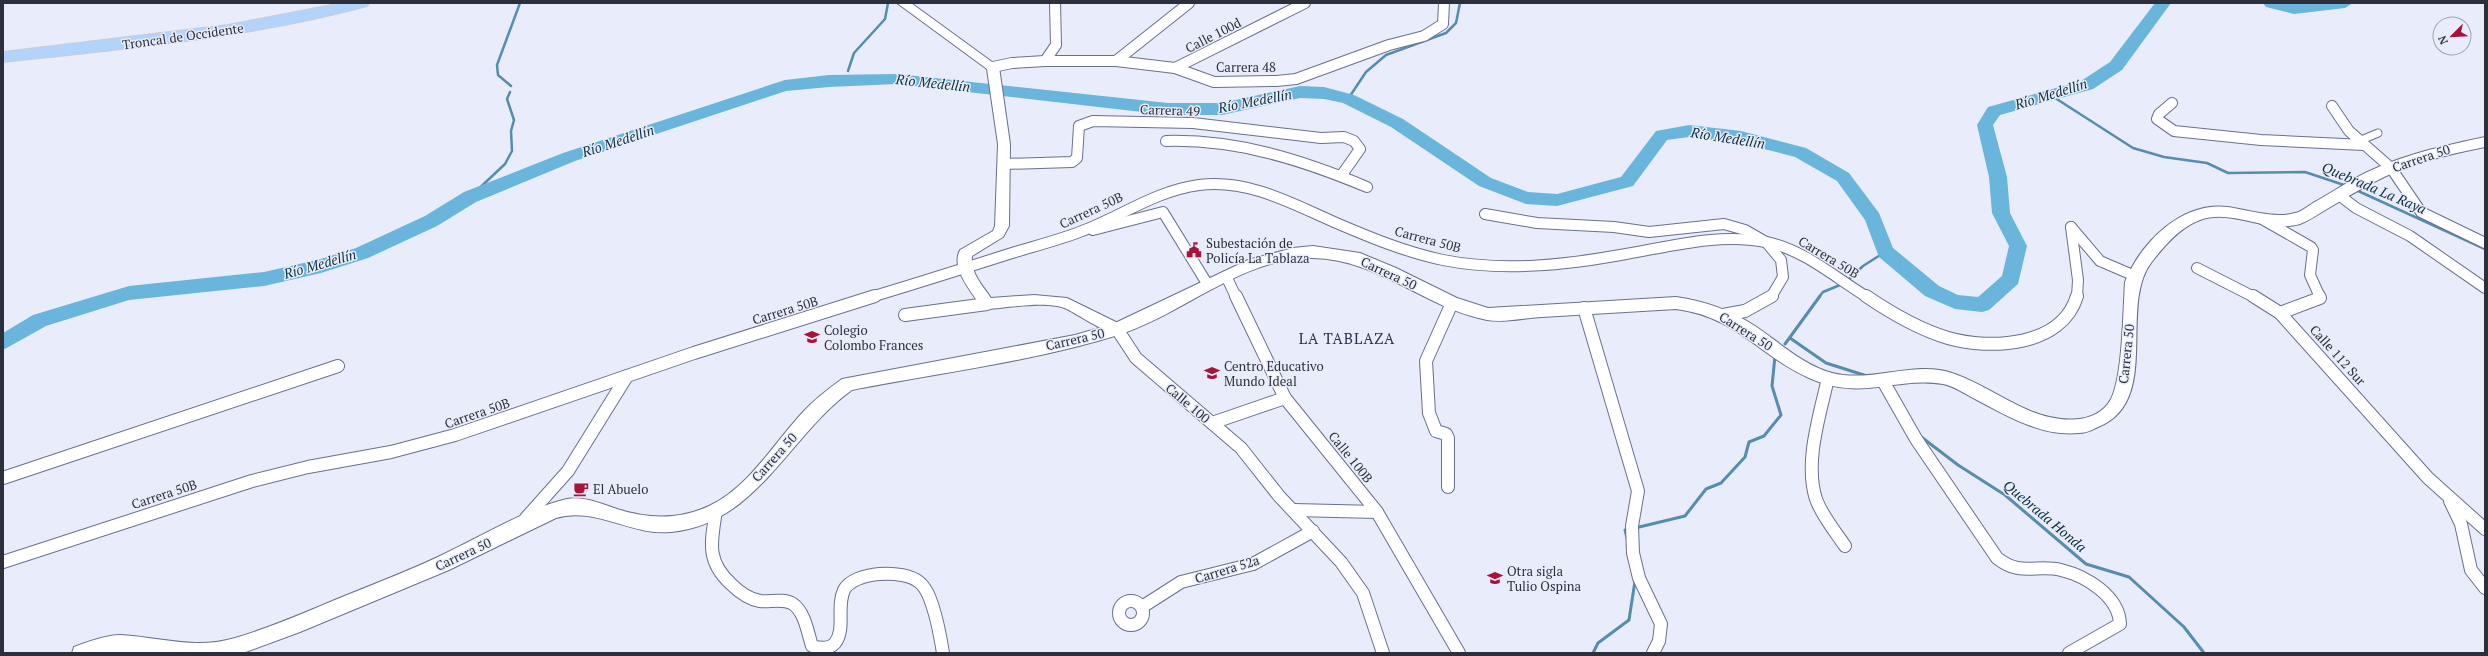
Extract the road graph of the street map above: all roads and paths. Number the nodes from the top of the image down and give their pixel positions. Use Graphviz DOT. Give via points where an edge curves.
graph roads {
  1 [pos="328,3"];
  2 [pos="362,3"];
  3 [pos="903,3"];
  4 [pos="1055,3"];
  5 [pos="1189,3"];
  6 [pos="1305,3"];
  7 [pos="1444,3"];
  8 [pos="3,48"];
  9 [pos="3,57"];
  10 [pos="1045,61"];
  11 [pos="1116,61"];
  12 [pos="993,67"];
  13 [pos="1175,68"];
  14 [pos="2172,103"];
  15 [pos="2332,106"];
  16 [pos="1226,127"];
  17 [pos="2378,133"];
  18 [pos="1166,141"];
  19 [pos="1225,142"];
  20 [pos="2485,142"];
  21 [pos="2362,143"];
  22 [pos="1004,164"];
  23 [pos="2391,168"];
  24 [pos="1341,176"];
  25 [pos="1367,187"];
  26 [pos="2347,190"];
  27 [pos="1485,214"];
  28 [pos="2259,217"];
  29 [pos="1083,231"];
  30 [pos="1766,242"];
  31 [pos="2485,243"];
  32 [pos="966,268"];
  33 [pos="2197,268"];
  34 [pos="1226,276"];
  35 [pos="2135,276"];
  36 [pos="1208,285"];
  37 [pos="2485,288"];
  38 [pos="1452,303"];
  39 [pos="987,304"];
  40 [pos="1584,308"];
  41 [pos="2280,313"];
  42 [pos="905,315"];
  43 [pos="1723,315"];
  44 [pos="1117,329"];
  45 [pos="338,366"];
  46 [pos="627,376"];
  47 [pos="1828,378"];
  48 [pos="1883,381"];
  49 [pos="1285,398"];
  50 [pos="1212,423"];
  51 [pos="3,478"];
  52 [pos="1448,487"];
  53 [pos="2449,497"];
  54 [pos="1294,510"];
  55 [pos="716,511"];
  56 [pos="1378,512"];
  57 [pos="2485,529"];
  58 [pos="512,530"];
  59 [pos="1313,531"];
  60 [pos="1845,546"];
  61 [pos="3,562"];
  62 [pos="2485,588"];
  63 [pos="1142,607"];
  64 [pos="81,653"];
  65 [pos="212,653"];
  66 [pos="943,653"];
  67 [pos="1383,653"];
  68 [pos="1459,653"];
  69 [pos="1653,653"];
  70 [pos="2069,653"];
  1 -- 8 [label="highway, Troncal de Occidente" via="200,27"];
  2 -- 9 [label="highway, Troncal de Occidente" via="214,33"];
  3 -- 12 [label="street"];
  4 -- 10 [label="street" via="1056,45"];
  5 -- 11 [label="street"];
  6 -- 13 [label="street, Calle 100d"];
  7 -- 13 [label="street, Carrera 48" via="1443,24 1424,36 1389,45 1296,79 1214,82"];
  10 -- 11 [label="street, Carrera 48"];
  10 -- 12 [label="street, Carrera 48"];
  11 -- 13 [label="street, Carrera 48"];
  12 -- 22 [label="street"];
  14 -- 21 [label="street" via="2157,119 2174,131 2261,140"];
  15 -- 21 [label="street" via="2344,125"];
  16 -- 19 [label="street"];
  16 -- 22 [label="street, Carrera 49" via="1193,123 1092,121 1079,126 1077,158 1072,162"];
  16 -- 24 [label="street, Carrera 49" via="1321,138 1344,137 1354,141 1360,149"];
  17 -- 21 [label="street"];
  18 -- 19 [label="street" via="1195,139"];
  19 -- 24 [label="street"];
  20 -- 23 [label="main road, Carrera 50" via="2435,152"];
  21 -- 23 [label="street"];
  22 -- 32 [label="street" via="1002,226 998,234 965,254"];
  23 -- 26 [label="main road, Carrera 50"];
  23 -- 31 [label="street" via="2421,212"];
  24 -- 25 [label="street"];
  26 -- 28 [label="main road, Carrera 50" via="2297,219"];
  26 -- 37 [label="street" via="2356,208 2410,236"];
  27 -- 30 [label="street" via="1537,223 1614,227 1649,232 1724,224 1745,230"];
  28 -- 35 [label="main road, Carrera 50" via="2231,212 2197,214 2176,225 2145,259"];
  28 -- 41 [label="street" via="2313,250 2310,275 2320,298"];
  29 -- 30 [label="street, Carrera 50B" via="1142,201 1169,191 1219,184 1245,186 1274,195 1392,245 1461,263 1556,264 1610,257 1699,239 1725,238"];
  29 -- 32 [label="street, Carrera 50B"];
  29 -- 36 [label="street" via="1105,228 1163,212"];
  30 -- 35 [label="street, Carrera 50B" via="1792,250 1914,324 1938,336 1963,343 1990,345 2018,342 2043,335 2073,313 2078,298 2079,282 2071,227 2100,261"];
  30 -- 43 [label="street" via="1781,260 1783,277 1779,287 1770,299 1757,306"];
  32 -- 39 [label="street"];
  32 -- 46 [label="street, Carrera 50B"];
  33 -- 41 [label="street, Calle 112 Sur"];
  34 -- 36 [label="main road, Carrera 50"];
  34 -- 38 [label="main road, Carrera 50" via="1270,258 1293,254 1331,254 1370,262"];
  34 -- 49 [label="street, Calle 100B"];
  35 -- 48 [label="main road, Carrera 50" via="2125,378 2120,400 2110,413 2095,422 2073,429 2054,426 2022,414 1948,378 1935,376"];
  36 -- 44 [label="main road, Carrera 50"];
  38 -- 40 [label="main road, Carrera 50" via="1488,314"];
  38 -- 52 [label="street" via="1426,361 1429,413 1436,431 1446,434 1448,438"];
  39 -- 42 [label="street, Calle 100"];
  39 -- 44 [label="street, Calle 100" via="1034,300 1067,303"];
  40 -- 43 [label="main road, Carrera 50" via="1676,304 1694,306"];
  40 -- 69 [label="street" via="1638,491 1632,528 1633,553 1639,578 1661,624 1659,641"];
  41 -- 53 [label="street, Calle 112 Sur" via="2428,478"];
  43 -- 47 [label="main road, Carrera 50" via="1790,359"];
  44 -- 50 [label="street, Calle 100" via="1136,358"];
  44 -- 55 [label="main road, Carrera 50" via="1075,341 848,384 818,406 770,463 738,495"];
  45 -- 51 [label="street"];
  46 -- 58 [label="street" via="606,413 555,486 535,511"];
  46 -- 61 [label="street, Carrera 50B" via="448,438 391,452 308,466 252,481"];
  47 -- 48 [label="main road, Carrera 50" via="1856,384"];
  47 -- 60 [label="street" via="1820,410 1812,484 1822,512"];
  48 -- 70 [label="street" via="1916,439 1997,558 2014,570 2051,568 2074,574 2116,603 2122,616 2120,624"];
  49 -- 50 [label="street"];
  49 -- 56 [label="street, Calle 100B"];
  50 -- 54 [label="street, Calle 100" via="1241,448 1279,496"];
  53 -- 57 [label="street, Calle 112 Sur"];
  53 -- 62 [label="street" via="2462,524 2471,570"];
  54 -- 56 [label="street"];
  54 -- 59 [label="street, Calle 100"];
  55 -- 58 [label="main road, Carrera 50" via="696,519 668,525 653,524 578,506 552,511"];
  55 -- 66 [label="street" via="711,553 713,564 722,578 740,592 760,601 789,602 797,608 812,646 823,649 834,645 840,634 838,602 846,586 863,577 885,573 917,580 926,588 941,637"];
  56 -- 68 [label="street, Calle 100B"];
  58 -- 65 [label="main road, Carrera 50" via="449,562 293,626"];
  59 -- 63 [label="street, Carrera 52a" via="1253,564 1182,582"];
  59 -- 67 [label="street, Calle 100" via="1341,562 1363,593"];
  64 -- 65 [label="main road, Carrera 50" via="118,644 186,653"];
}
